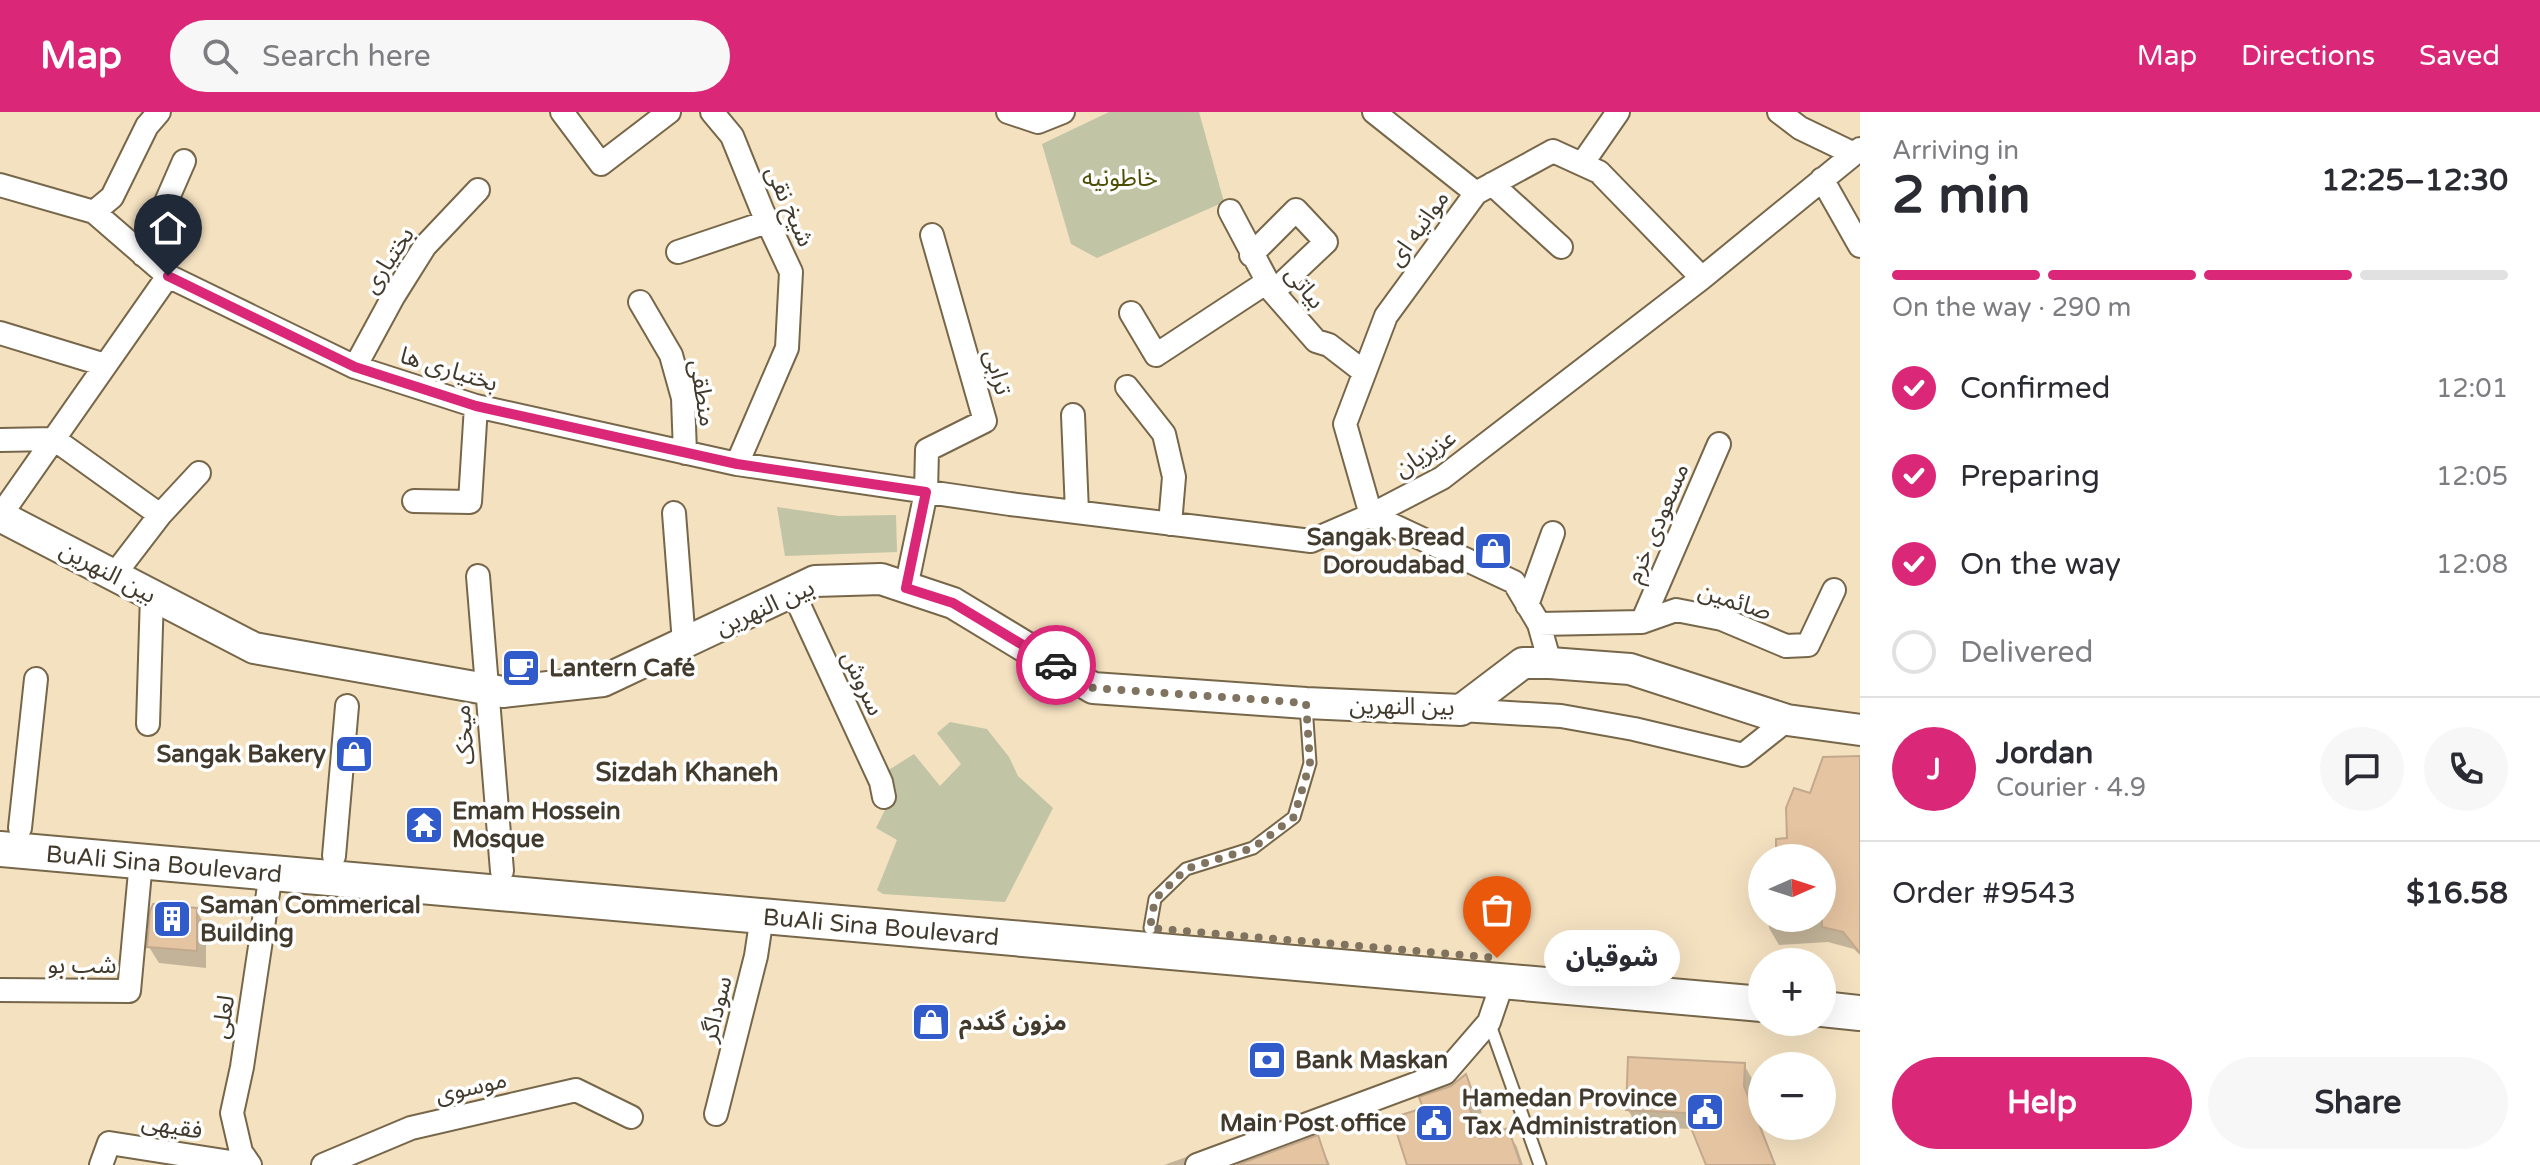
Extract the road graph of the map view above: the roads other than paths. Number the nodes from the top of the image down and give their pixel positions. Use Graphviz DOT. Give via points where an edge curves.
graph roads {
  1 [pos="159,112"];
  2 [pos="562,112"];
  3 [pos="669,112"];
  4 [pos="741,112"];
  5 [pos="1008,112"];
  6 [pos="1063,112"];
  7 [pos="1374,112"];
  8 [pos="1618,112"];
  9 [pos="1779,112"];
  10 [pos="715,116"];
  11 [pos="1857,151"];
  12 [pos="184,161"];
  13 [pos="1582,164"];
  14 [pos="1822,179"];
  15 [pos="0,185"];
  16 [pos="1484,188"];
  17 [pos="478,190"];
  18 [pos="1230,211"];
  19 [pos="94,212"];
  20 [pos="767,222"];
  21 [pos="932,235"];
  22 [pos="1860,246"];
  23 [pos="1561,247"];
  24 [pos="678,252"];
  25 [pos="143,255"];
  26 [pos="1251,255"];
  27 [pos="168,276"];
  28 [pos="1702,278"];
  29 [pos="1270,287"];
  30 [pos="640,302"];
  31 [pos="1131,313"];
  32 [pos="0,333"];
  33 [pos="105,365"];
  34 [pos="355,367"];
  35 [pos="1364,372"];
  36 [pos="1127,387"];
  37 [pos="476,406"];
  38 [pos="1073,415"];
  39 [pos="54,439"];
  40 [pos="0,440"];
  41 [pos="1719,444"];
  42 [pos="685,453"];
  43 [pos="737,464"];
  44 [pos="199,473"];
  45 [pos="926,492"];
  46 [pos="414,501"];
  47 [pos="1077,512"];
  48 [pos="674,513"];
  49 [pos="160,515"];
  50 [pos="1371,515"];
  51 [pos="0,516"];
  52 [pos="1170,524"];
  53 [pos="1553,533"];
  54 [pos="114,575"];
  55 [pos="478,576"];
  56 [pos="906,588"];
  57 [pos="1834,590"];
  58 [pos="793,592"];
  59 [pos="152,595"];
  60 [pos="1533,615"];
  61 [pos="1642,622"];
  62 [pos="684,643"];
  63 [pos="1550,663"];
  64 [pos="36,679"];
  65 [pos="486,689"];
  66 [pos="1306,703"];
  67 [pos="347,706"];
  68 [pos="1461,710"];
  69 [pos="1787,720"];
  70 [pos="148,724"];
  71 [pos="1860,730"];
  72 [pos="884,797"];
  73 [pos="7,835"];
  74 [pos="334,856"];
  75 [pos="141,861"];
  76 [pos="502,871"];
  77 [pos="271,873"];
  78 [pos="762,916"];
  79 [pos="1150,928"];
  80 [pos="1503,981"];
  81 [pos="1748,981"];
  82 [pos="1836,988"];
  83 [pos="0,990"];
  84 [pos="1860,990"];
  85 [pos="1748,1003"];
  86 [pos="1836,1010"];
  87 [pos="1860,1013"];
  88 [pos="1489,1022"];
  89 [pos="716,1114"];
  90 [pos="631,1117"];
  91 [pos="101,1165"];
  92 [pos="250,1165"];
  93 [pos="323,1165"];
  94 [pos="1197,1165"];
  95 [pos="1540,1165"];
  1 -- 19 [label="street" via="112,197"];
  2 -- 3 [label="street" via="601,164"];
  4 -- 10 [label="street"];
  5 -- 6 [label="street" via="1038,122"];
  7 -- 16 [label="street"];
  8 -- 13 [label="street"];
  9 -- 11 [label="street" via="1800,128"];
  10 -- 20 [label="street, شیخ نقی" via="732,136"];
  11 -- 14 [label="street, عزیزیان"];
  12 -- 25 [label="street"];
  13 -- 16 [label="street, موانیه ای" via="1553,151"];
  13 -- 28 [label="street, موانیه ای" via="1599,172"];
  14 -- 22 [label="street"];
  14 -- 28 [label="street, عزیزیان"];
  15 -- 19 [label="street, بختیاری ها"];
  16 -- 23 [label="street"];
  16 -- 35 [label="street, موانیه ای" via="1386,316"];
  17 -- 34 [label="street, بختیاری" via="425,246"];
  18 -- 26 [label="street, بیاتی"];
  19 -- 25 [label="street, بختیاری ها"];
  20 -- 24 [label="street"];
  20 -- 43 [label="street, شیخ نقی" via="791,272 787,348"];
  21 -- 45 [label="street, ترابی" via="985,421 927,450"];
  25 -- 27 [label="street, بختیاری ها"];
  26 -- 29 [label="street, بیاتی"];
  26 -- 29 [label="street" via="1296,210 1326,242"];
  27 -- 33 [label="street"];
  27 -- 34 [label="street, بختیاری ها"];
  28 -- 50 [label="street, عزیزیان" via="1442,478"];
  29 -- 31 [label="street" via="1156,355"];
  29 -- 35 [label="street, بیاتی" via="1316,341"];
  30 -- 42 [label="street, منطقی" via="671,355 683,398"];
  32 -- 33 [label="street"];
  33 -- 39 [label="street"];
  34 -- 37 [label="street, بختیاری ها"];
  35 -- 50 [label="street, موانیه ای" via="1345,424"];
  36 -- 52 [label="street" via="1164,434 1174,477"];
  37 -- 42 [label="street, بختیاری ها"];
  37 -- 46 [label="street" via="470,502"];
  38 -- 47 [label="street"];
  39 -- 40 [label="street"];
  39 -- 49 [label="street"];
  39 -- 51 [label="street"];
  41 -- 61 [label="street, مسعودی خرم"];
  42 -- 43 [label="street, بختیاری ها"];
  43 -- 45 [label="street, بختیاری ها"];
  44 -- 49 [label="street"];
  45 -- 47 [label="street, عزیزیان"];
  45 -- 56 [label="street"];
  47 -- 52 [label="street, عزیزیان"];
  48 -- 62 [label="street"];
  49 -- 54 [label="street"];
  50 -- 52 [label="street, عزیزیان" via="1311,541"];
  50 -- 60 [label="street" via="1514,582"];
  51 -- 54 [label="street, بین النهرین"];
  53 -- 60 [label="street"];
  54 -- 59 [label="street, بین النهرین"];
  55 -- 65 [label="street, میخک"];
  56 -- 58 [label="street, بین النهرین" via="881,579 815,581"];
  56 -- 66 [label="street, بین النهرین" via="953,603 1093,688"];
  57 -- 61 [label="street, صائمین" via="1808,645 1786,646 1722,619 1676,610"];
  58 -- 62 [label="street, بین النهرین"];
  58 -- 72 [label="street, سروش"];
  59 -- 65 [label="street, بین النهرین" via="254,648"];
  59 -- 70 [label="street"];
  60 -- 61 [label="street, صائمین"];
  60 -- 63 [label="street"];
  62 -- 65 [label="street, بین النهرین" via="603,681 503,692"];
  63 -- 68 [label="street, بین النهرین" via="1523,663"];
  63 -- 69 [label="street, بین النهرین" via="1630,669"];
  64 -- 73 [label="street"];
  65 -- 76 [label="street, میخک"];
  66 -- 68 [label="street, بین النهرین"];
  66 -- 79 [label="lane" via="1310,763 1294,817 1253,848 1186,869 1155,899"];
  67 -- 74 [label="street"];
  68 -- 69 [label="street" via="1561,716 1743,755"];
  69 -- 71 [label="street, بین النهرین"];
  73 -- 74 [label="main road, BuAli Sina Boulevard"];
  73 -- 75 [label="main road, BuAli Sina Boulevard"];
  74 -- 76 [label="main road, BuAli Sina Boulevard"];
  75 -- 77 [label="main road, BuAli Sina Boulevard"];
  75 -- 83 [label="street, شب بو" via="129,991"];
  76 -- 79 [label="main road, BuAli Sina Boulevard"];
  77 -- 78 [label="main road, BuAli Sina Boulevard"];
  77 -- 92 [label="street, لعلی" via="232,1113 241,1152"];
  78 -- 80 [label="main road, BuAli Sina Boulevard"];
  78 -- 89 [label="street, سوداگر"];
  79 -- 81 [label="main road, BuAli Sina Boulevard"];
  80 -- 85 [label="main road, BuAli Sina Boulevard"];
  80 -- 88 [label="street"];
  82 -- 84 [label="main road"];
  86 -- 87 [label="main road"];
  88 -- 94 [label="street" via="1445,1073"];
  88 -- 95 [label="lane"];
  90 -- 93 [label="street, موسوی" via="576,1090 411,1128"];
  91 -- 92 [label="street, فقیهی" via="109,1143"];
}
